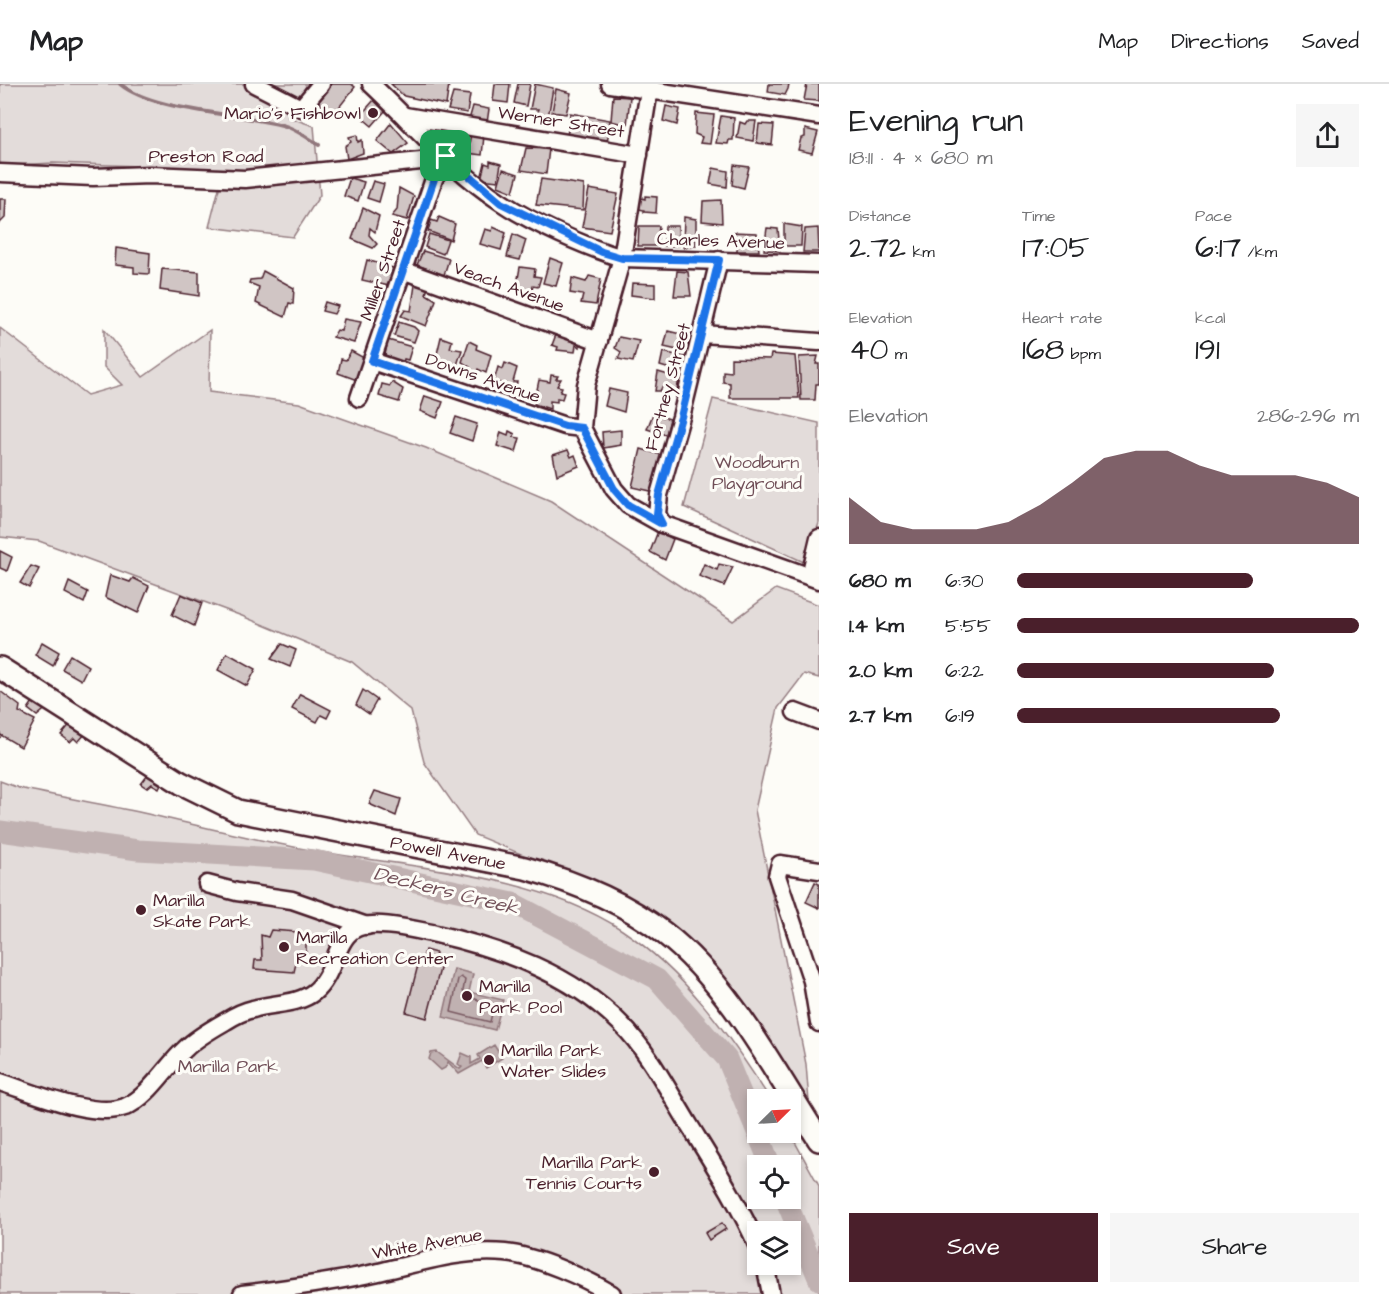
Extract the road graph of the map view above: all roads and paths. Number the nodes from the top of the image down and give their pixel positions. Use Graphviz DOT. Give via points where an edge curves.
graph roads {
  1 [pos="254,84"];
  2 [pos="321,84"];
  3 [pos="371,84"];
  4 [pos="610,84"];
  5 [pos="650,87"];
  6 [pos="405,116"];
  7 [pos="819,116"];
  8 [pos="639,155"];
  9 [pos="446,156"];
  10 [pos="0,173"];
  11 [pos="622,258"];
  12 [pos="719,260"];
  13 [pos="819,264"];
  14 [pos="405,271"];
  15 [pos="702,334"];
  16 [pos="599,340"];
  17 [pos="819,342"];
  18 [pos="372,361"];
  19 [pos="358,398"];
  20 [pos="582,428"];
  21 [pos="662,524"];
  22 [pos="819,538"];
  23 [pos="814,578"];
  24 [pos="0,668"];
  25 [pos="795,712"];
  26 [pos="819,721"];
  27 [pos="819,870"];
  28 [pos="207,884"];
  29 [pos="368,926"];
  30 [pos="815,982"];
  31 [pos="819,1023"];
  32 [pos="0,1083"];
  33 [pos="819,1140"];
  34 [pos="747,1226"];
  35 [pos="767,1275"];
  36 [pos="242,1294"];
  37 [pos="612,1294"];
  38 [pos="771,1294"];
  1 -- 2 [label="street" via="302,108"];
  3 -- 6 [label="street, Charles Avenue"];
  4 -- 5 [label="street"];
  5 -- 7 [label="street"];
  5 -- 8 [label="street"];
  6 -- 8 [label="street, Werner Street"];
  6 -- 9 [label="street, Charles Avenue"];
  8 -- 11 [label="street"];
  9 -- 10 [label="street, Preston Road" via="246,179"];
  9 -- 11 [label="street, Charles Avenue" via="501,203 584,245"];
  9 -- 14 [label="street, Miller Street" via="434,179"];
  11 -- 12 [label="street, Charles Avenue"];
  11 -- 16 [label="street"];
  12 -- 13 [label="street, Charles Avenue"];
  12 -- 15 [label="street, Fortney Street"];
  14 -- 16 [label="street, Veach Avenue"];
  14 -- 18 [label="street, Miller Street"];
  15 -- 17 [label="street"];
  15 -- 21 [label="street, Fortney Street" via="659,495 657,514"];
  16 -- 20 [label="street" via="586,385"];
  18 -- 19 [label="street, Miller Street"];
  18 -- 20 [label="street, Downs Avenue" via="565,426"];
  20 -- 21 [label="street" via="614,489 628,505"];
  21 -- 23 [label="street"];
  22 -- 23 [label="street"];
  24 -- 33 [label="main road, Powell Avenue" via="181,783 238,812 525,868 565,879 617,902 664,933 696,962 725,997"];
  25 -- 26 [label="street"];
  27 -- 30 [label="street" via="780,864 777,876"];
  28 -- 29 [label="street" via="292,900"];
  29 -- 32 [label="street" via="354,929 345,938 324,984 312,994 252,1009 228,1020 187,1046 143,1094 125,1107 92,1110"];
  29 -- 34 [label="street" via="392,926 497,949 547,972 596,1002 641,1048 722,1177"];
  30 -- 31 [label="street"];
  35 -- 38 [label="street"];
  36 -- 37 [label="street, White Avenue" via="491,1252 539,1262"];
}
